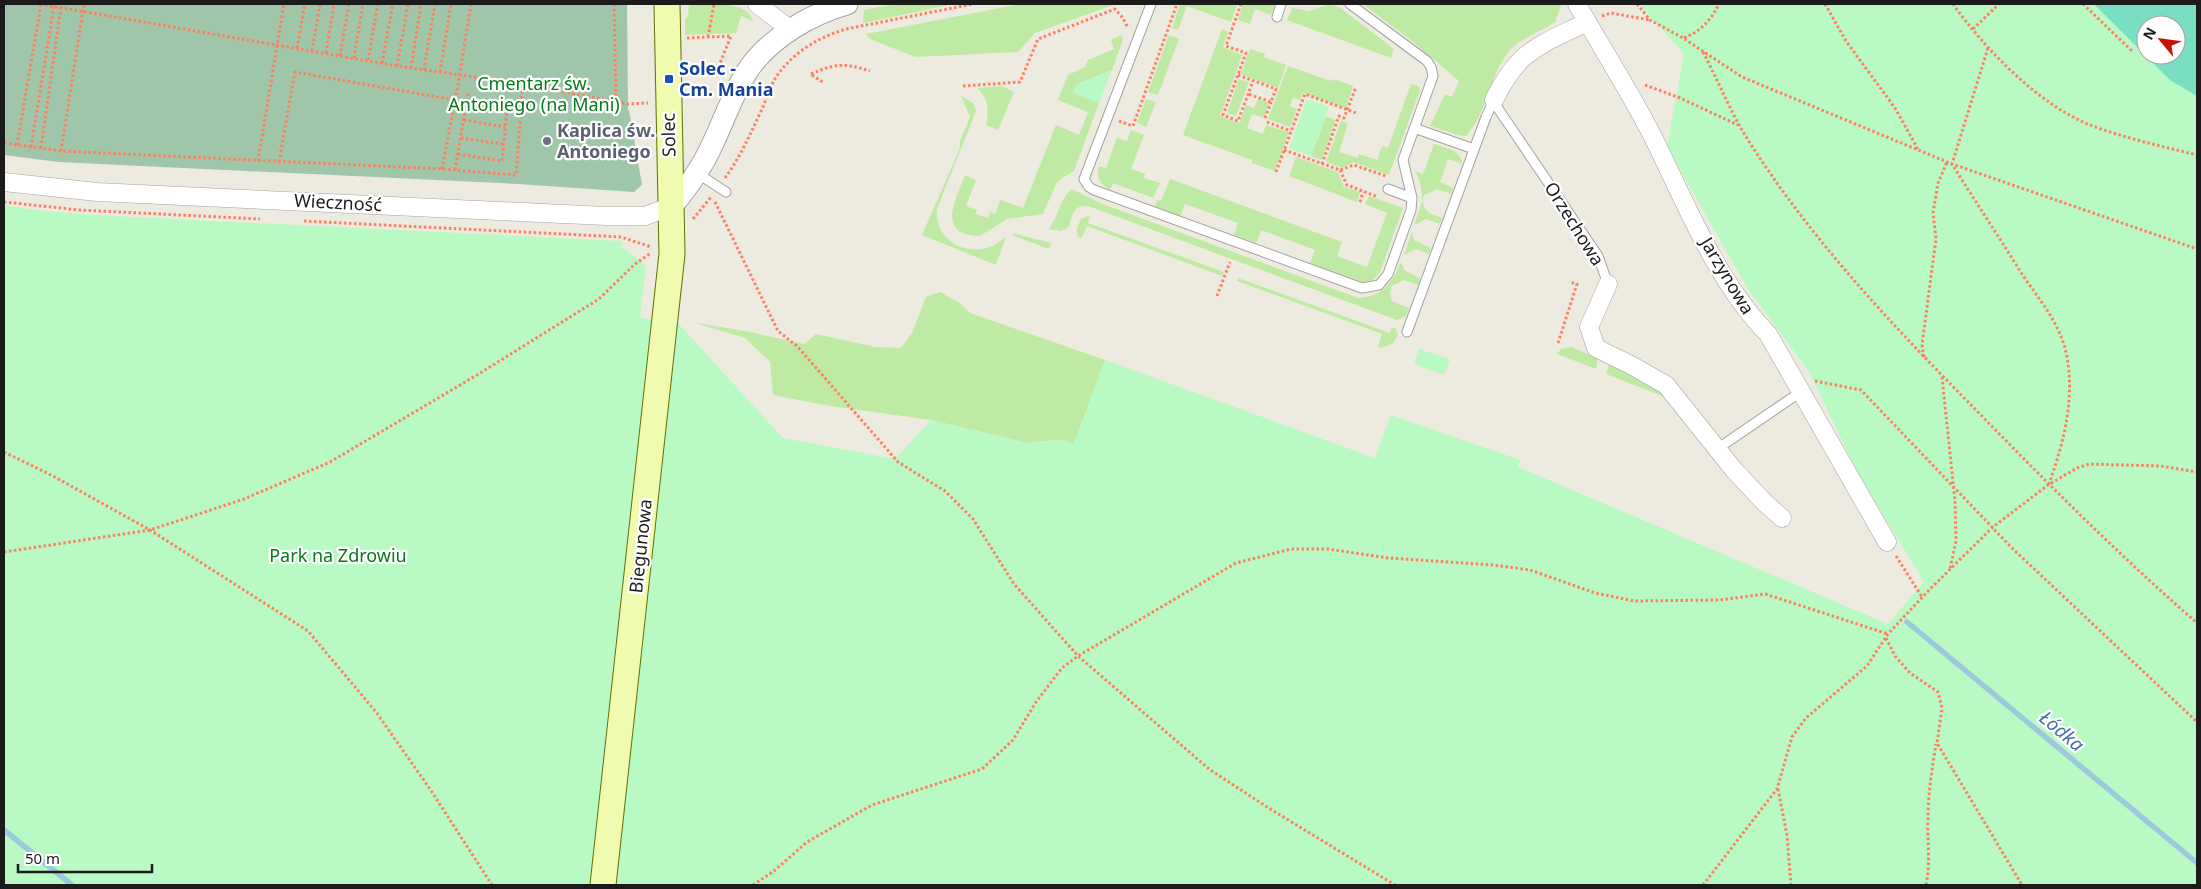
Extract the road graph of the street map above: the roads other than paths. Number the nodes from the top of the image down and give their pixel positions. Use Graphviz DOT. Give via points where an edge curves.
graph roads {
  1 [pos="667,4"];
  2 [pos="757,4"];
  3 [pos="847,4"];
  4 [pos="1151,4"];
  5 [pos="1281,4"];
  6 [pos="1350,4"];
  7 [pos="1577,4"];
  8 [pos="1277,17"];
  9 [pos="1587,22"];
  10 [pos="791,30"];
  11 [pos="1494,100"];
  12 [pos="1414,128"];
  13 [pos="1474,149"];
  14 [pos="696,173"];
  15 [pos="4,182"];
  16 [pos="722,189"];
  17 [pos="1388,189"];
  18 [pos="1412,198"];
  19 [pos="672,206"];
  20 [pos="1608,284"];
  21 [pos="1407,332"];
  22 [pos="1798,384"];
  23 [pos="1717,449"];
  24 [pos="1782,518"];
  25 [pos="1887,542"];
  26 [pos="603,885"];
  1 -- 19 [label="main road, Solec"];
  2 -- 10 [label="street"];
  3 -- 10 [label="street"];
  4 -- 18 [label="lane" via="1084,179 1089,187 1362,288 1379,285 1388,274 1411,210"];
  5 -- 8 [label="lane"];
  6 -- 12 [label="lane" via="1427,61 1431,68 1432,76"];
  7 -- 9 [label="street, Jarzynowa"];
  9 -- 11 [label="street" via="1528,52 1504,78"];
  9 -- 22 [label="street, Jarzynowa" via="1653,137 1734,293 1768,334"];
  10 -- 14 [label="street" via="766,49 749,68 710,151"];
  11 -- 13 [label="lane"];
  11 -- 20 [label="lane, Orzechowa" via="1598,256"];
  12 -- 13 [label="lane"];
  12 -- 18 [label="lane" via="1403,160"];
  13 -- 21 [label="lane"];
  14 -- 16 [label="lane"];
  14 -- 19 [label="street"];
  15 -- 19 [label="street, Wieczność" via="97,192 606,216 650,216"];
  17 -- 18 [label="lane"];
  19 -- 26 [label="main road, Biegunowa" via="670,278"];
  20 -- 23 [label="street, Orzechowa" via="1589,326 1596,348 1666,385"];
  22 -- 23 [label="lane"];
  22 -- 25 [label="street, Jarzynowa"];
  23 -- 24 [label="street, Orzechowa" via="1752,490"];
}
